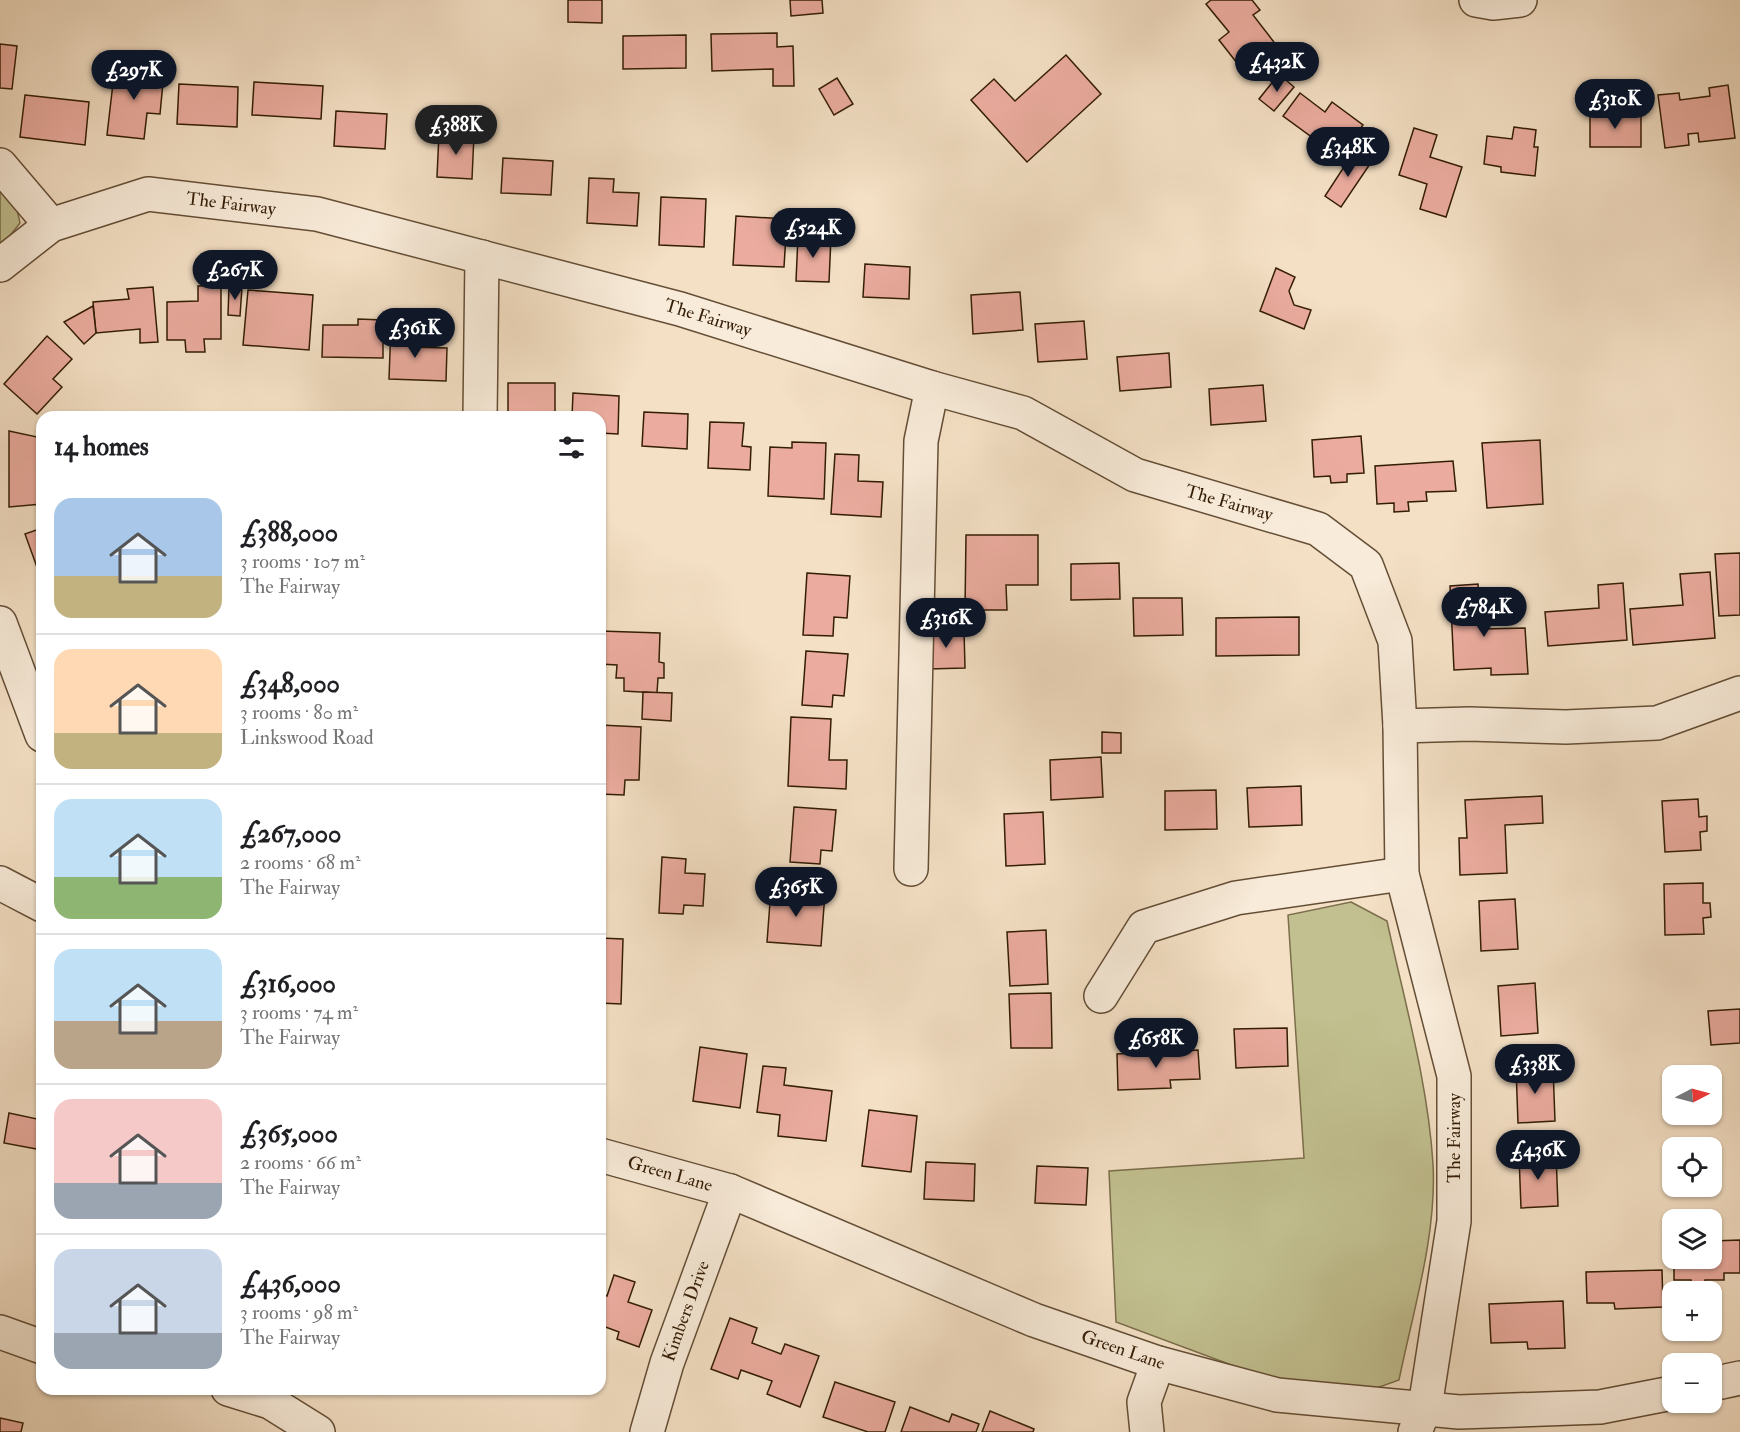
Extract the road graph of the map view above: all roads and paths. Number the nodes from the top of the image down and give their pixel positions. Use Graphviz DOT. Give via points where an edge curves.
graph roads {
  1 [pos="1476,0"];
  2 [pos="1520,0"];
  3 [pos="0,165"];
  4 [pos="51,225"];
  5 [pos="482,257"];
  6 [pos="0,265"];
  7 [pos="932,388"];
  8 [pos="480,411"];
  9 [pos="0,623"];
  10 [pos="1740,693"];
  11 [pos="36,719"];
  12 [pos="1400,726"];
  13 [pos="911,869"];
  14 [pos="1402,873"];
  15 [pos="0,883"];
  16 [pos="36,902"];
  17 [pos="1101,996"];
  18 [pos="606,1157"];
  19 [pos="730,1191"];
  20 [pos="0,1332"];
  21 [pos="36,1345"];
  22 [pos="1158,1363"];
  23 [pos="1740,1378"];
  24 [pos="1722,1382"];
  25 [pos="247,1395"];
  26 [pos="1662,1395"];
  27 [pos="1420,1419"];
  28 [pos="318,1432"];
  29 [pos="647,1432"];
  30 [pos="1147,1432"];
  1 -- 2 [label="street"];
  3 -- 4 [label="street"];
  4 -- 5 [label="street, The Fairway" via="148,194 317,214"];
  4 -- 6 [label="street, The Fairway"];
  5 -- 7 [label="street, The Fairway" via="680,309"];
  5 -- 8 [label="street"];
  7 -- 12 [label="street, The Fairway" via="1023,413 1135,476 1318,529 1366,565 1395,641"];
  7 -- 13 [label="street" via="921,441"];
  9 -- 11 [label="street"];
  10 -- 12 [label="street" via="1657,723"];
  12 -- 14 [label="street, The Fairway"];
  14 -- 17 [label="street" via="1236,898 1144,927"];
  14 -- 27 [label="street, The Fairway" via="1454,1076 1454,1221"];
  15 -- 16 [label="street"];
  18 -- 19 [label="street, Green Lane"];
  19 -- 22 [label="street, Green Lane" via="1034,1320"];
  19 -- 29 [label="street, Kimbers Drive" via="667,1363"];
  20 -- 21 [label="street"];
  22 -- 27 [label="street, Green Lane" via="1277,1395"];
  22 -- 30 [label="street" via="1144,1402"];
  23 -- 24 [label="street"];
  25 -- 28 [label="street" via="270,1402"];
  26 -- 27 [label="street, Green Lane" via="1600,1407 1459,1412"];
}
